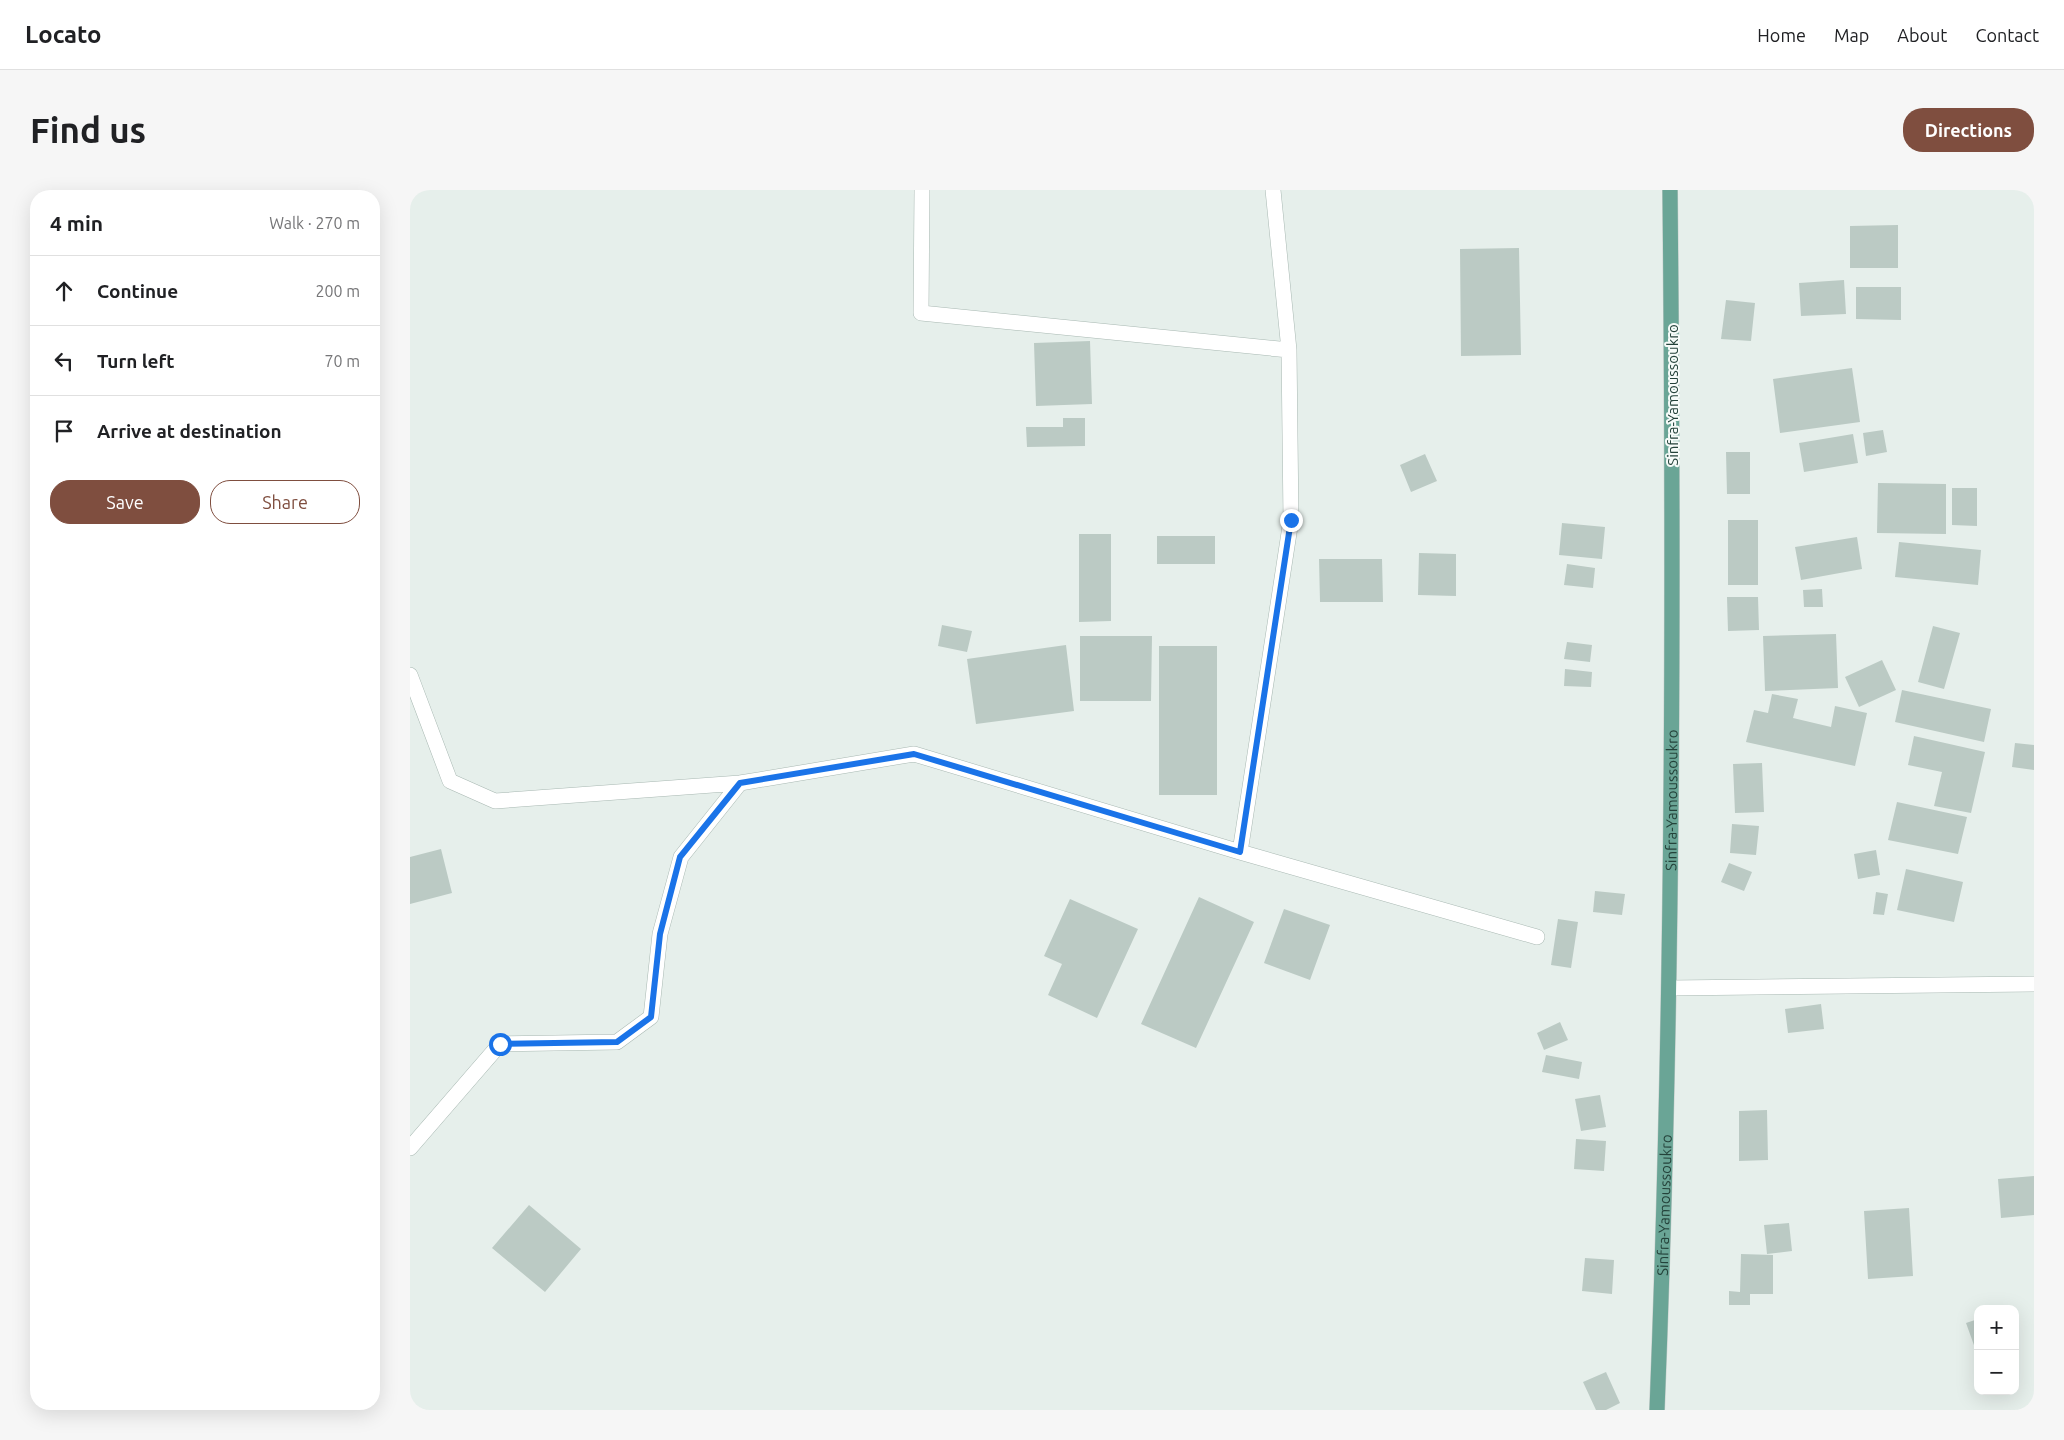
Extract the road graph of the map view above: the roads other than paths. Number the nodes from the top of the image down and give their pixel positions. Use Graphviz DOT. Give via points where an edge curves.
graph roads {
  1 [pos="922,190"];
  2 [pos="1273,190"];
  3 [pos="1670,190"];
  4 [pos="1289,350"];
  5 [pos="410,674"];
  6 [pos="740,783"];
  7 [pos="1240,852"];
  8 [pos="1537,937"];
  9 [pos="2034,984"];
  10 [pos="1670,988"];
  11 [pos="410,1148"];
  12 [pos="1657,1410"];
  1 -- 4 [label="street" via="921,313"];
  2 -- 4 [label="street"];
  3 -- 10 [label="main road, Sinfra-Yamoussoukro"];
  4 -- 7 [label="street" via="1291,520"];
  5 -- 6 [label="street" via="450,780 495,801"];
  6 -- 7 [label="street" via="914,754"];
  6 -- 11 [label="street" via="680,857 660,934 651,1017 617,1042 500,1044"];
  7 -- 8 [label="street"];
  9 -- 10 [label="street"];
  10 -- 12 [label="main road, Sinfra-Yamoussoukro"];
}
